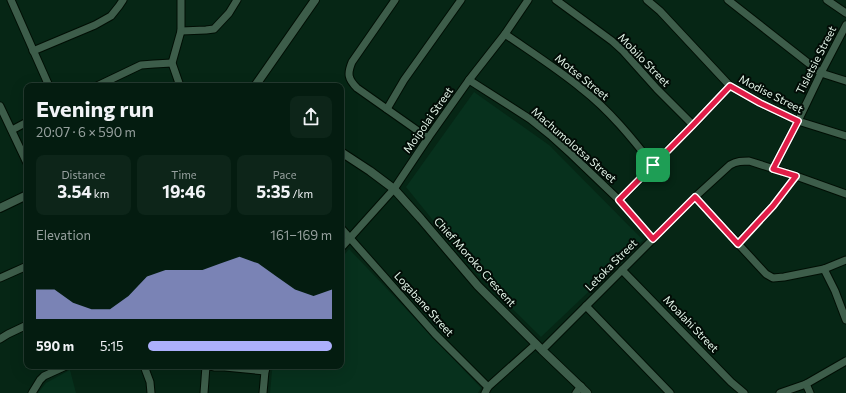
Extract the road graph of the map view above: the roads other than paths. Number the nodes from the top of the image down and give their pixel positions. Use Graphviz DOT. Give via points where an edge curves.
graph roads {
  1 [pos="11,0"];
  2 [pos="123,0"];
  3 [pos="181,0"];
  4 [pos="237,0"];
  5 [pos="315,0"];
  6 [pos="396,0"];
  7 [pos="461,0"];
  8 [pos="528,0"];
  9 [pos="556,0"];
  10 [pos="647,0"];
  11 [pos="728,0"];
  12 [pos="827,0"];
  13 [pos="846,14"];
  14 [pos="846,25"];
  15 [pos="181,31"];
  16 [pos="505,34"];
  17 [pos="33,51"];
  18 [pos="172,63"];
  19 [pos="821,73"];
  20 [pos="469,80"];
  21 [pos="846,81"];
  22 [pos="48,83"];
  23 [pos="104,83"];
  24 [pos="179,83"];
  25 [pos="257,83"];
  26 [pos="730,86"];
  27 [pos="0,106"];
  28 [pos="387,109"];
  29 [pos="798,121"];
  30 [pos="24,124"];
  31 [pos="693,125"];
  32 [pos="12,130"];
  33 [pos="846,136"];
  34 [pos="428,138"];
  35 [pos="344,154"];
  36 [pos="24,156"];
  37 [pos="653,165"];
  38 [pos="773,169"];
  39 [pos="796,176"];
  40 [pos="394,189"];
  41 [pos="846,194"];
  42 [pos="24,196"];
  43 [pos="695,197"];
  44 [pos="619,200"];
  45 [pos="0,208"];
  46 [pos="344,232"];
  47 [pos="350,239"];
  48 [pos="653,239"];
  49 [pos="738,244"];
  50 [pos="344,245"];
  51 [pos="846,260"];
  52 [pos="24,267"];
  53 [pos="824,269"];
  54 [pos="622,270"];
  55 [pos="0,278"];
  56 [pos="586,306"];
  57 [pos="846,320"];
  58 [pos="24,326"];
  59 [pos="0,339"];
  60 [pos="539,347"];
  61 [pos="846,361"];
  62 [pos="59,369"];
  63 [pos="145,369"];
  64 [pos="206,369"];
  65 [pos="266,369"];
  66 [pos="806,384"];
  67 [pos="486,390"];
  68 [pos="578,390"];
  69 [pos="32,393"];
  70 [pos="152,393"];
  71 [pos="204,393"];
  72 [pos="263,393"];
  73 [pos="587,393"];
  74 [pos="670,393"];
  75 [pos="744,393"];
  76 [pos="780,393"];
  77 [pos="810,393"];
  1 -- 17 [label="street"];
  2 -- 17 [label="street" via="112,16"];
  3 -- 15 [label="street"];
  4 -- 15 [label="street" via="214,29"];
  5 -- 25 [label="street"];
  6 -- 28 [label="street" via="352,62 348,74 357,88"];
  7 -- 28 [label="street" via="404,80"];
  8 -- 16 [label="street, Moipolai Street"];
  9 -- 31 [label="street, Mobilo Street" via="623,51"];
  10 -- 26 [label="street, Modise Street"];
  11 -- 19 [label="street"];
  12 -- 13 [label="street"];
  14 -- 19 [label="street, Tisletsie Street"];
  15 -- 18 [label="street"];
  16 -- 20 [label="street, Moipolai Street"];
  16 -- 37 [label="street, Motse Street" via="562,73 599,103"];
  17 -- 22 [label="street"];
  18 -- 23 [label="street" via="141,65"];
  18 -- 24 [label="street"];
  19 -- 21 [label="street"];
  19 -- 29 [label="street, Tisletsie Street"];
  20 -- 34 [label="street, Moipolai Street"];
  20 -- 44 [label="street, Machumolotsa Street" via="530,119"];
  26 -- 29 [label="street, Modise Street"];
  26 -- 31 [label="street"];
  27 -- 32 [label="street"];
  28 -- 34 [label="street"];
  29 -- 33 [label="street, Modise Street"];
  29 -- 38 [label="street, Tisletsie Street"];
  30 -- 32 [label="street"];
  31 -- 37 [label="street"];
  32 -- 36 [label="street"];
  34 -- 40 [label="street, Moipolai Street"];
  35 -- 40 [label="street, Chief Moroko Crescent"];
  37 -- 44 [label="street"];
  38 -- 39 [label="street, Letoka Street"];
  38 -- 43 [label="street, Letoka Street" via="749,161 736,162"];
  39 -- 41 [label="street, Letoka Street"];
  39 -- 49 [label="street"];
  40 -- 47 [label="street, Moipolai Street"];
  40 -- 60 [label="street, Chief Moroko Crescent" via="478,286"];
  42 -- 45 [label="street"];
  43 -- 48 [label="street, Letoka Street"];
  43 -- 49 [label="street"];
  44 -- 48 [label="street, Machumolotsa Street"];
  46 -- 47 [label="street, Logabane Street"];
  47 -- 50 [label="street, Moipolai Street"];
  47 -- 67 [label="street, Logabane Street"];
  48 -- 54 [label="street, Letoka Street"];
  49 -- 53 [label="street" via="770,277 777,278"];
  51 -- 53 [label="street"];
  52 -- 55 [label="street"];
  53 -- 57 [label="street"];
  54 -- 56 [label="street, Letoka Street"];
  54 -- 75 [label="street, Moalahi Street"];
  56 -- 60 [label="street, Letoka Street"];
  56 -- 74 [label="street"];
  58 -- 59 [label="street"];
  60 -- 67 [label="street, Letoka Street"];
  60 -- 68 [label="street, Chief Moroko Crescent"];
  61 -- 66 [label="street"];
  62 -- 69 [label="street" via="44,376"];
  63 -- 70 [label="street"];
  64 -- 71 [label="street"];
  65 -- 72 [label="street"];
  66 -- 76 [label="street"];
  66 -- 77 [label="street"];
  68 -- 73 [label="street, Chief Moroko Crescent"];
}
